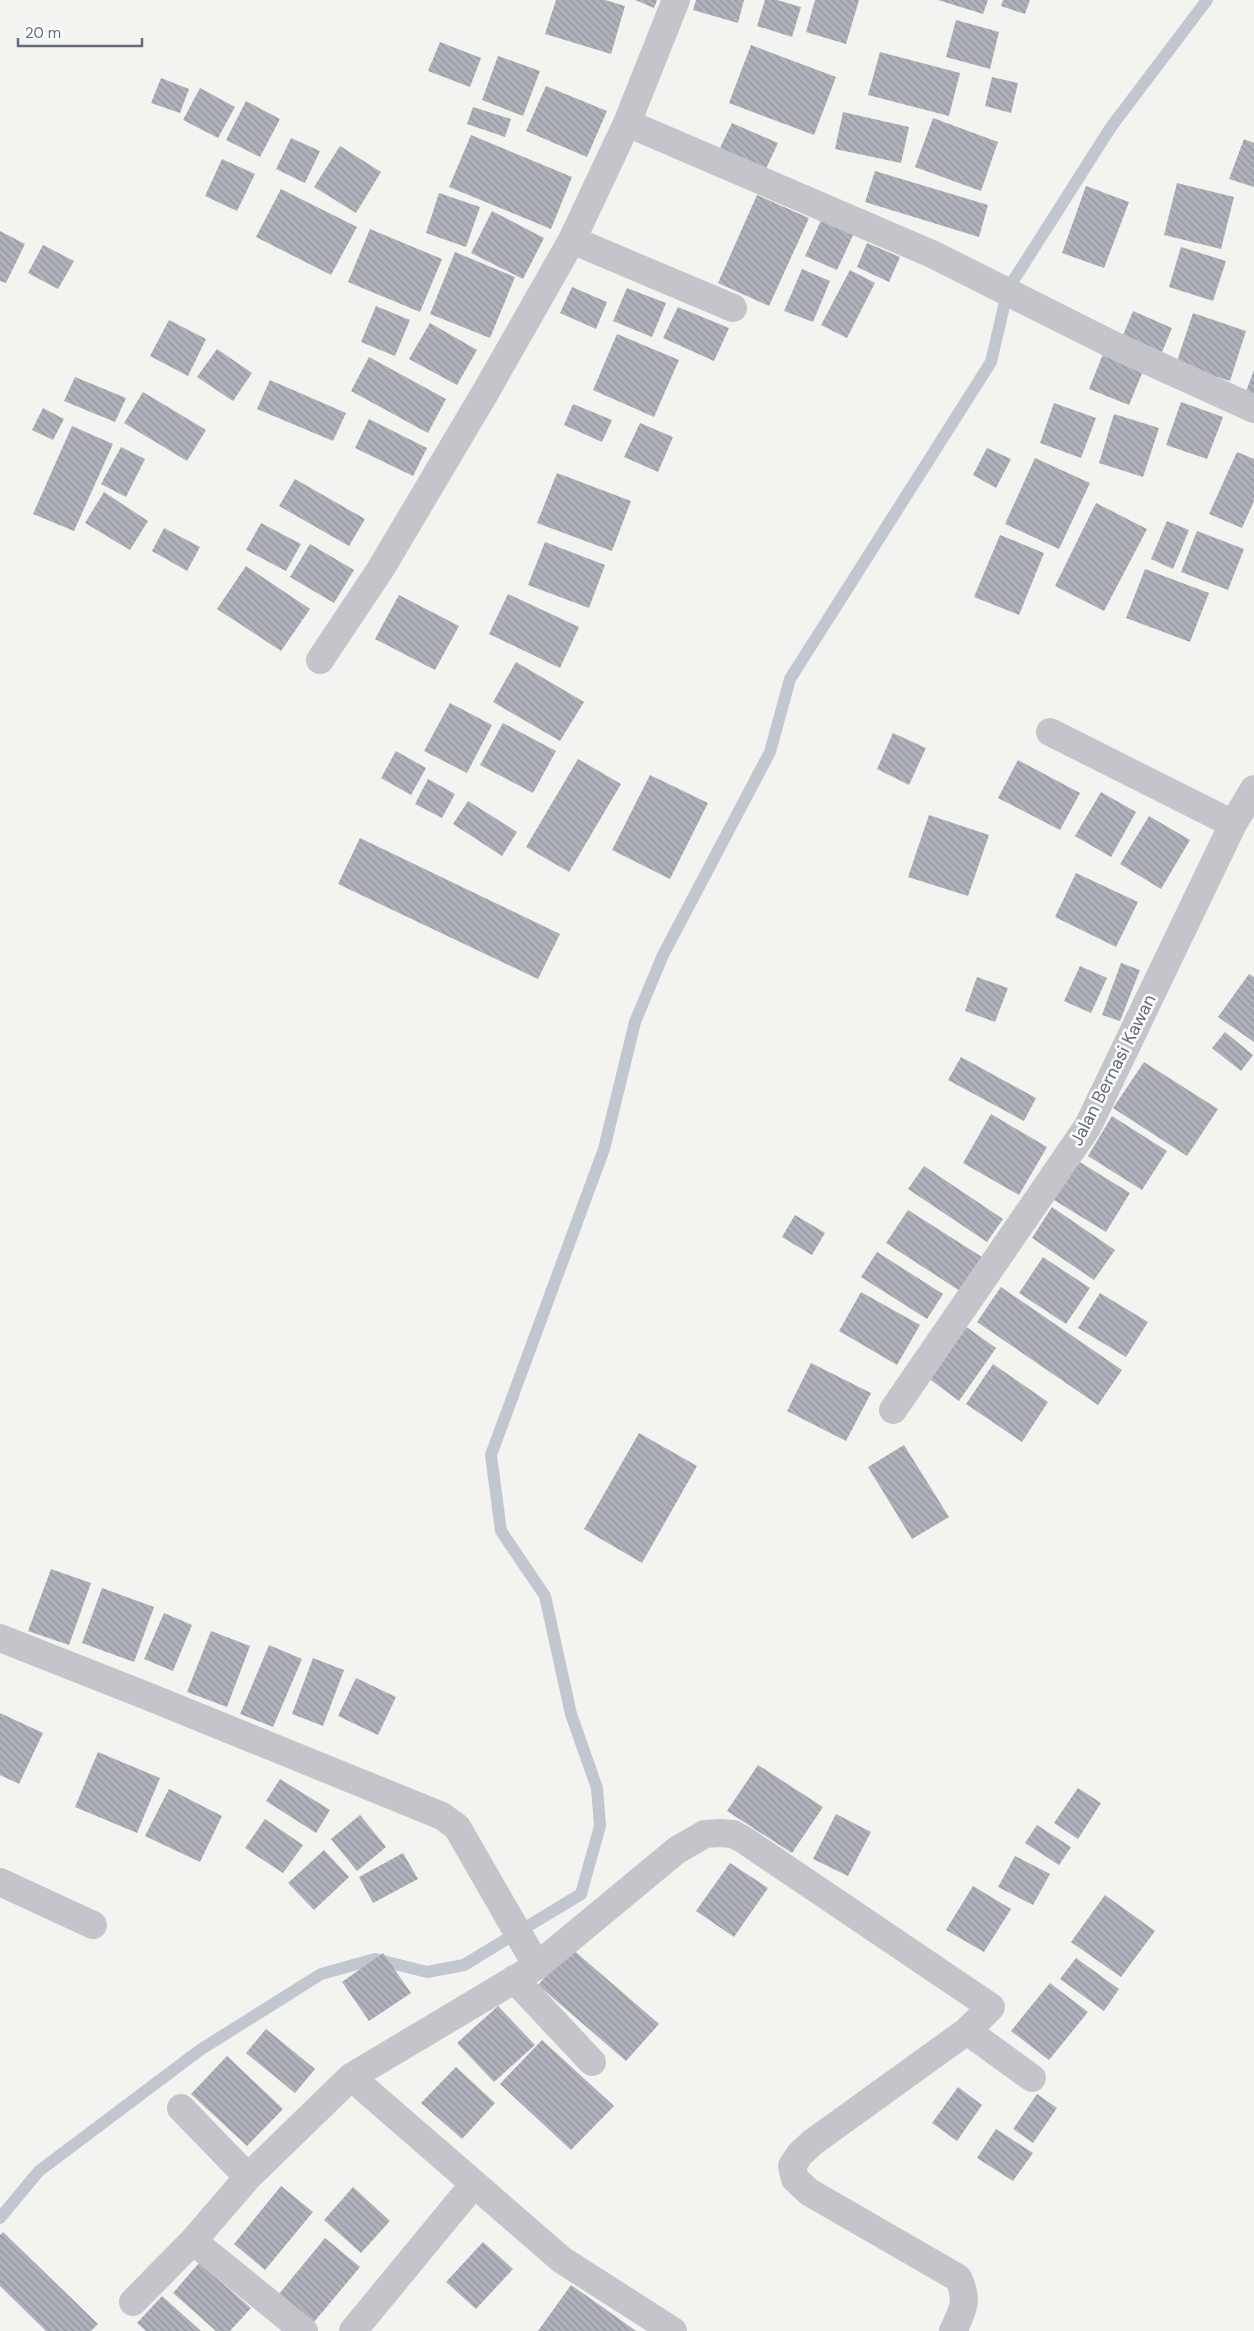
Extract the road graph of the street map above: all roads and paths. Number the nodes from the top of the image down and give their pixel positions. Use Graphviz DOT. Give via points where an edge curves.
graph roads {
  1 [pos="676,0"];
  2 [pos="627,123"];
  3 [pos="572,240"];
  4 [pos="733,308"];
  5 [pos="1254,409"];
  6 [pos="320,660"];
  7 [pos="1050,732"];
  8 [pos="1254,789"];
  9 [pos="1233,824"];
  10 [pos="893,1410"];
  11 [pos="0,1638"];
  12 [pos="0,1882"];
  13 [pos="93,1925"];
  14 [pos="526,1964"];
  15 [pos="967,2031"];
  16 [pos="592,2062"];
  17 [pos="351,2077"];
  18 [pos="1032,2078"];
  19 [pos="181,2108"];
  20 [pos="248,2177"];
  21 [pos="474,2184"];
  22 [pos="193,2242"];
  23 [pos="133,2302"];
  24 [pos="304,2331"];
  25 [pos="353,2331"];
  26 [pos="673,2331"];
  27 [pos="953,2331"];
  1 -- 2 [label="street"];
  2 -- 3 [label="street"];
  2 -- 5 [label="street" via="932,254 1111,344"];
  3 -- 4 [label="street"];
  3 -- 6 [label="street" via="380,570"];
  7 -- 9 [label="street"];
  8 -- 9 [label="street, Jalan Bernasi Kawan"];
  9 -- 10 [label="street, Jalan Bernasi Kawan" via="1088,1126"];
  11 -- 14 [label="street" via="425,1808 457,1827"];
  12 -- 13 [label="street"];
  14 -- 15 [label="street" via="677,1850 704,1834 733,1834 991,2007"];
  14 -- 16 [label="street"];
  14 -- 17 [label="street"];
  15 -- 18 [label="street"];
  15 -- 27 [label="street" via="813,2142 792,2166 795,2179 809,2192 958,2278 965,2303"];
  17 -- 20 [label="street"];
  17 -- 21 [label="street"];
  19 -- 20 [label="street"];
  20 -- 22 [label="street"];
  21 -- 25 [label="street"];
  21 -- 26 [label="street" via="562,2260"];
  22 -- 23 [label="street"];
  22 -- 24 [label="street"];
}
